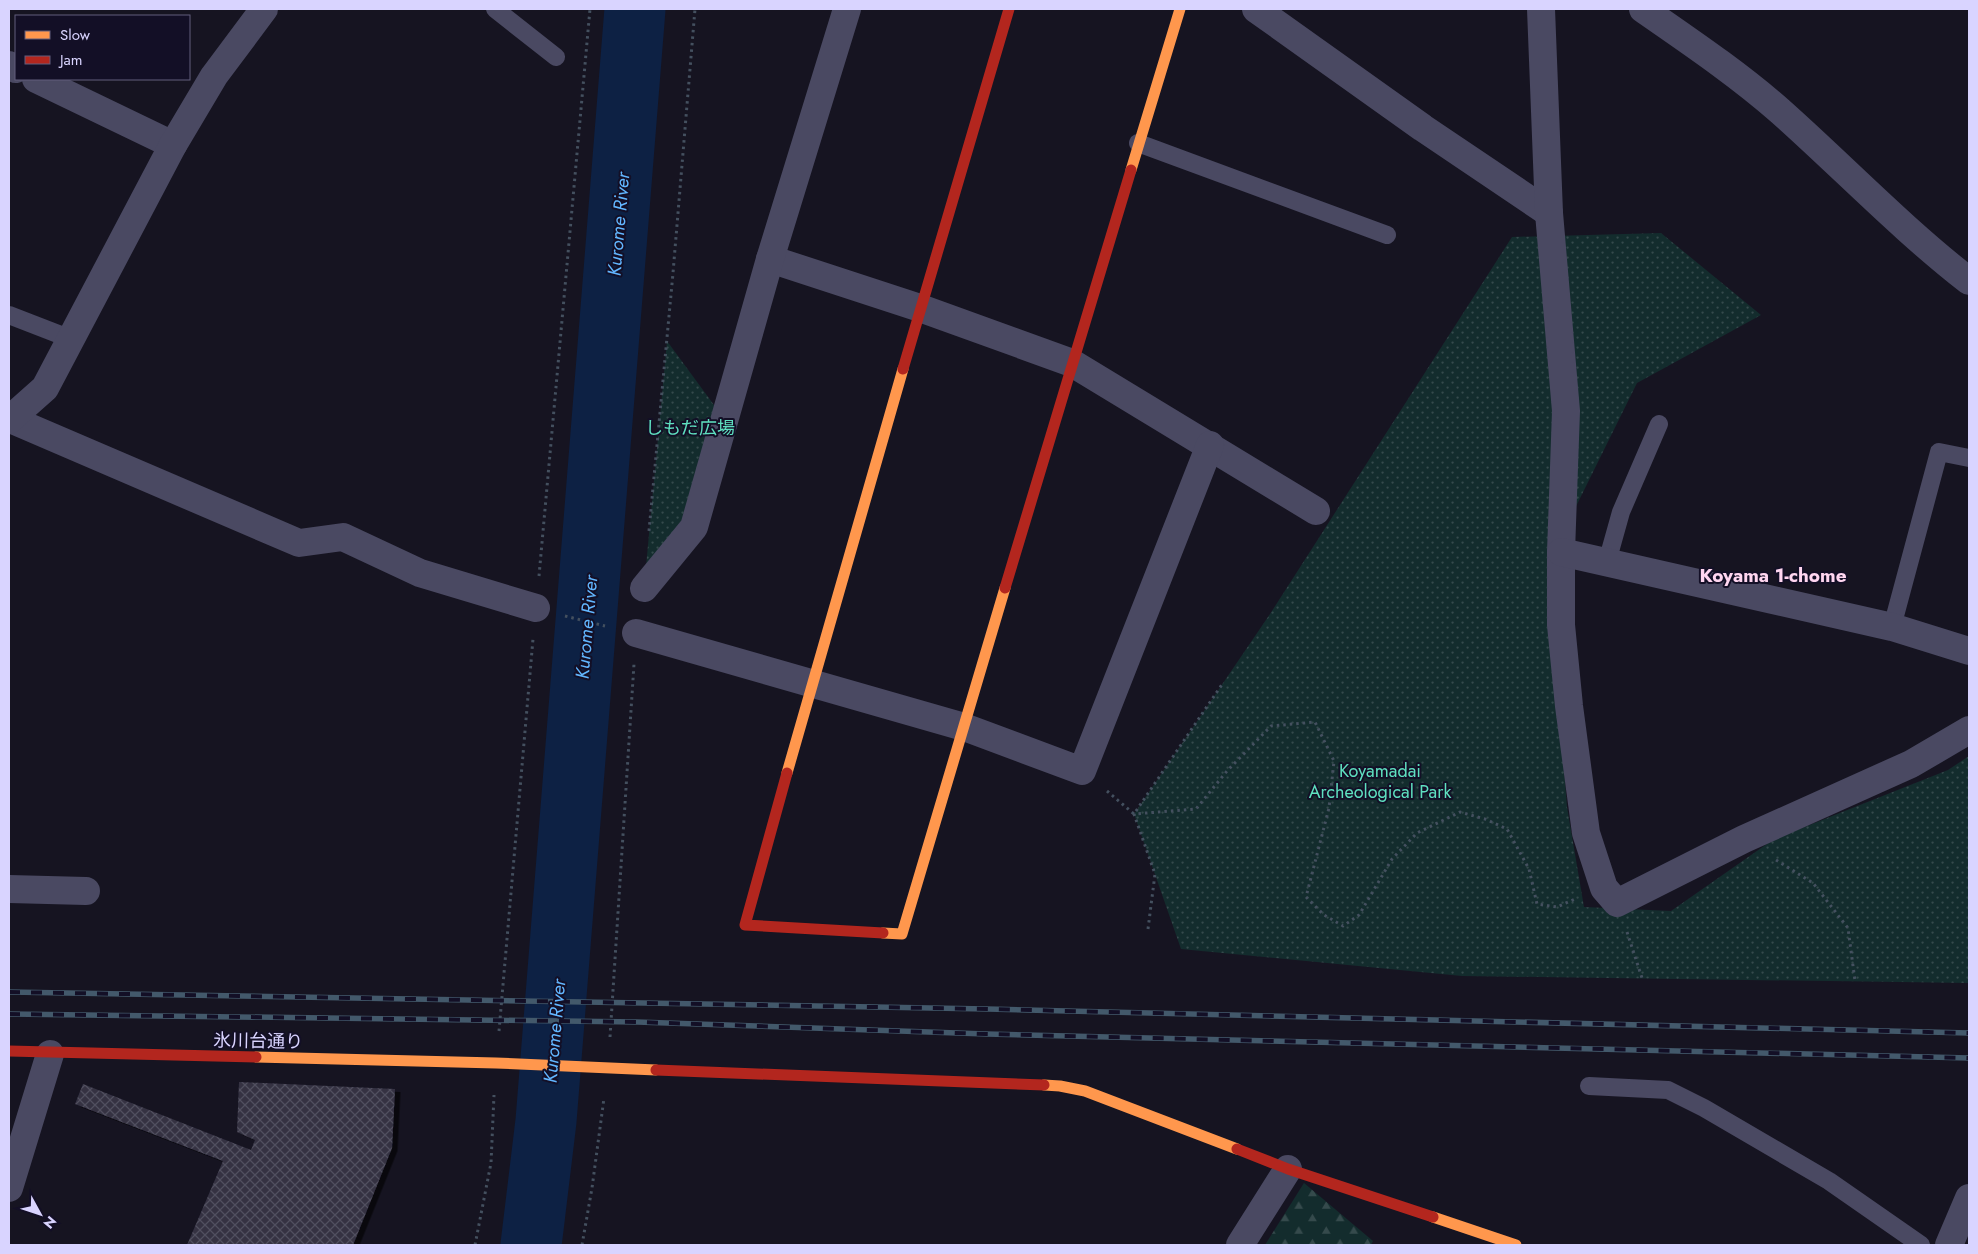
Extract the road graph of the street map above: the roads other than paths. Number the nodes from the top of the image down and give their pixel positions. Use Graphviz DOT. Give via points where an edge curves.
graph roads {
  1 [pos="264,9"];
  2 [pos="494,9"];
  3 [pos="847,9"];
  4 [pos="1009,9"];
  5 [pos="1180,9"];
  6 [pos="1256,9"];
  7 [pos="1540,9"];
  8 [pos="1643,9"];
  9 [pos="556,56"];
  10 [pos="38,80"];
  11 [pos="1138,143"];
  12 [pos="173,145"];
  13 [pos="1549,214"];
  14 [pos="1387,235"];
  15 [pos="770,259"];
  16 [pos="1969,281"];
  17 [pos="920,308"];
  18 [pos="9,315"];
  19 [pos="71,339"];
  20 [pos="1072,363"];
  21 [pos="10,419"];
  22 [pos="1658,424"];
  23 [pos="1210,445"];
  24 [pos="1969,458"];
  25 [pos="1316,511"];
  26 [pos="1561,552"];
  27 [pos="1607,562"];
  28 [pos="644,588"];
  29 [pos="536,608"];
  30 [pos="1892,627"];
  31 [pos="636,633"];
  32 [pos="1969,651"];
  33 [pos="811,683"];
  34 [pos="964,727"];
  35 [pos="1969,730"];
  36 [pos="9,889"];
  37 [pos="86,891"];
  38 [pos="9,1051"];
  39 [pos="50,1054"];
  40 [pos="1589,1086"];
  41 [pos="1288,1169"];
  42 [pos="9,1188"];
  43 [pos="1969,1198"];
  44 [pos="1240,1245"];
  45 [pos="1516,1245"];
  46 [pos="1921,1245"];
  47 [pos="1949,1245"];
  1 -- 12 [label="street" via="214,76"];
  2 -- 9 [label="lane"];
  3 -- 15 [label="street"];
  4 -- 17 [label="street"];
  5 -- 11 [label="street"];
  6 -- 13 [label="street"];
  7 -- 13 [label="street"];
  8 -- 16 [label="street" via="1778,110 1934,254"];
  10 -- 12 [label="street"];
  11 -- 14 [label="lane"];
  11 -- 20 [label="street"];
  12 -- 19 [label="street"];
  13 -- 26 [label="street" via="1566,411"];
  15 -- 17 [label="street"];
  15 -- 28 [label="street" via="694,528"];
  17 -- 20 [label="street"];
  17 -- 33 [label="street"];
  18 -- 19 [label="lane"];
  19 -- 21 [label="street" via="45,388"];
  20 -- 23 [label="street"];
  20 -- 34 [label="street"];
  21 -- 29 [label="street" via="299,543 343,537 420,573"];
  22 -- 27 [label="lane" via="1620,512"];
  23 -- 25 [label="street"];
  23 -- 34 [label="street" via="1082,771"];
  24 -- 30 [label="lane" via="1939,452"];
  26 -- 27 [label="street"];
  26 -- 35 [label="street" via="1561,625 1586,833 1610,896 1911,764"];
  27 -- 30 [label="street"];
  30 -- 32 [label="street"];
  31 -- 33 [label="street"];
  33 -- 34 [label="street"];
  33 -- 34 [label="street" via="745,925 902,934"];
  36 -- 37 [label="street"];
  38 -- 39 [label="street, 氷川台通り"];
  39 -- 41 [label="street, 氷川台通り" via="506,1064 1060,1086 1085,1091"];
  39 -- 42 [label="street"];
  40 -- 46 [label="lane" via="1668,1090 1829,1181"];
  41 -- 44 [label="street"];
  41 -- 45 [label="street, 氷川台通り"];
  43 -- 47 [label="street"];
}
